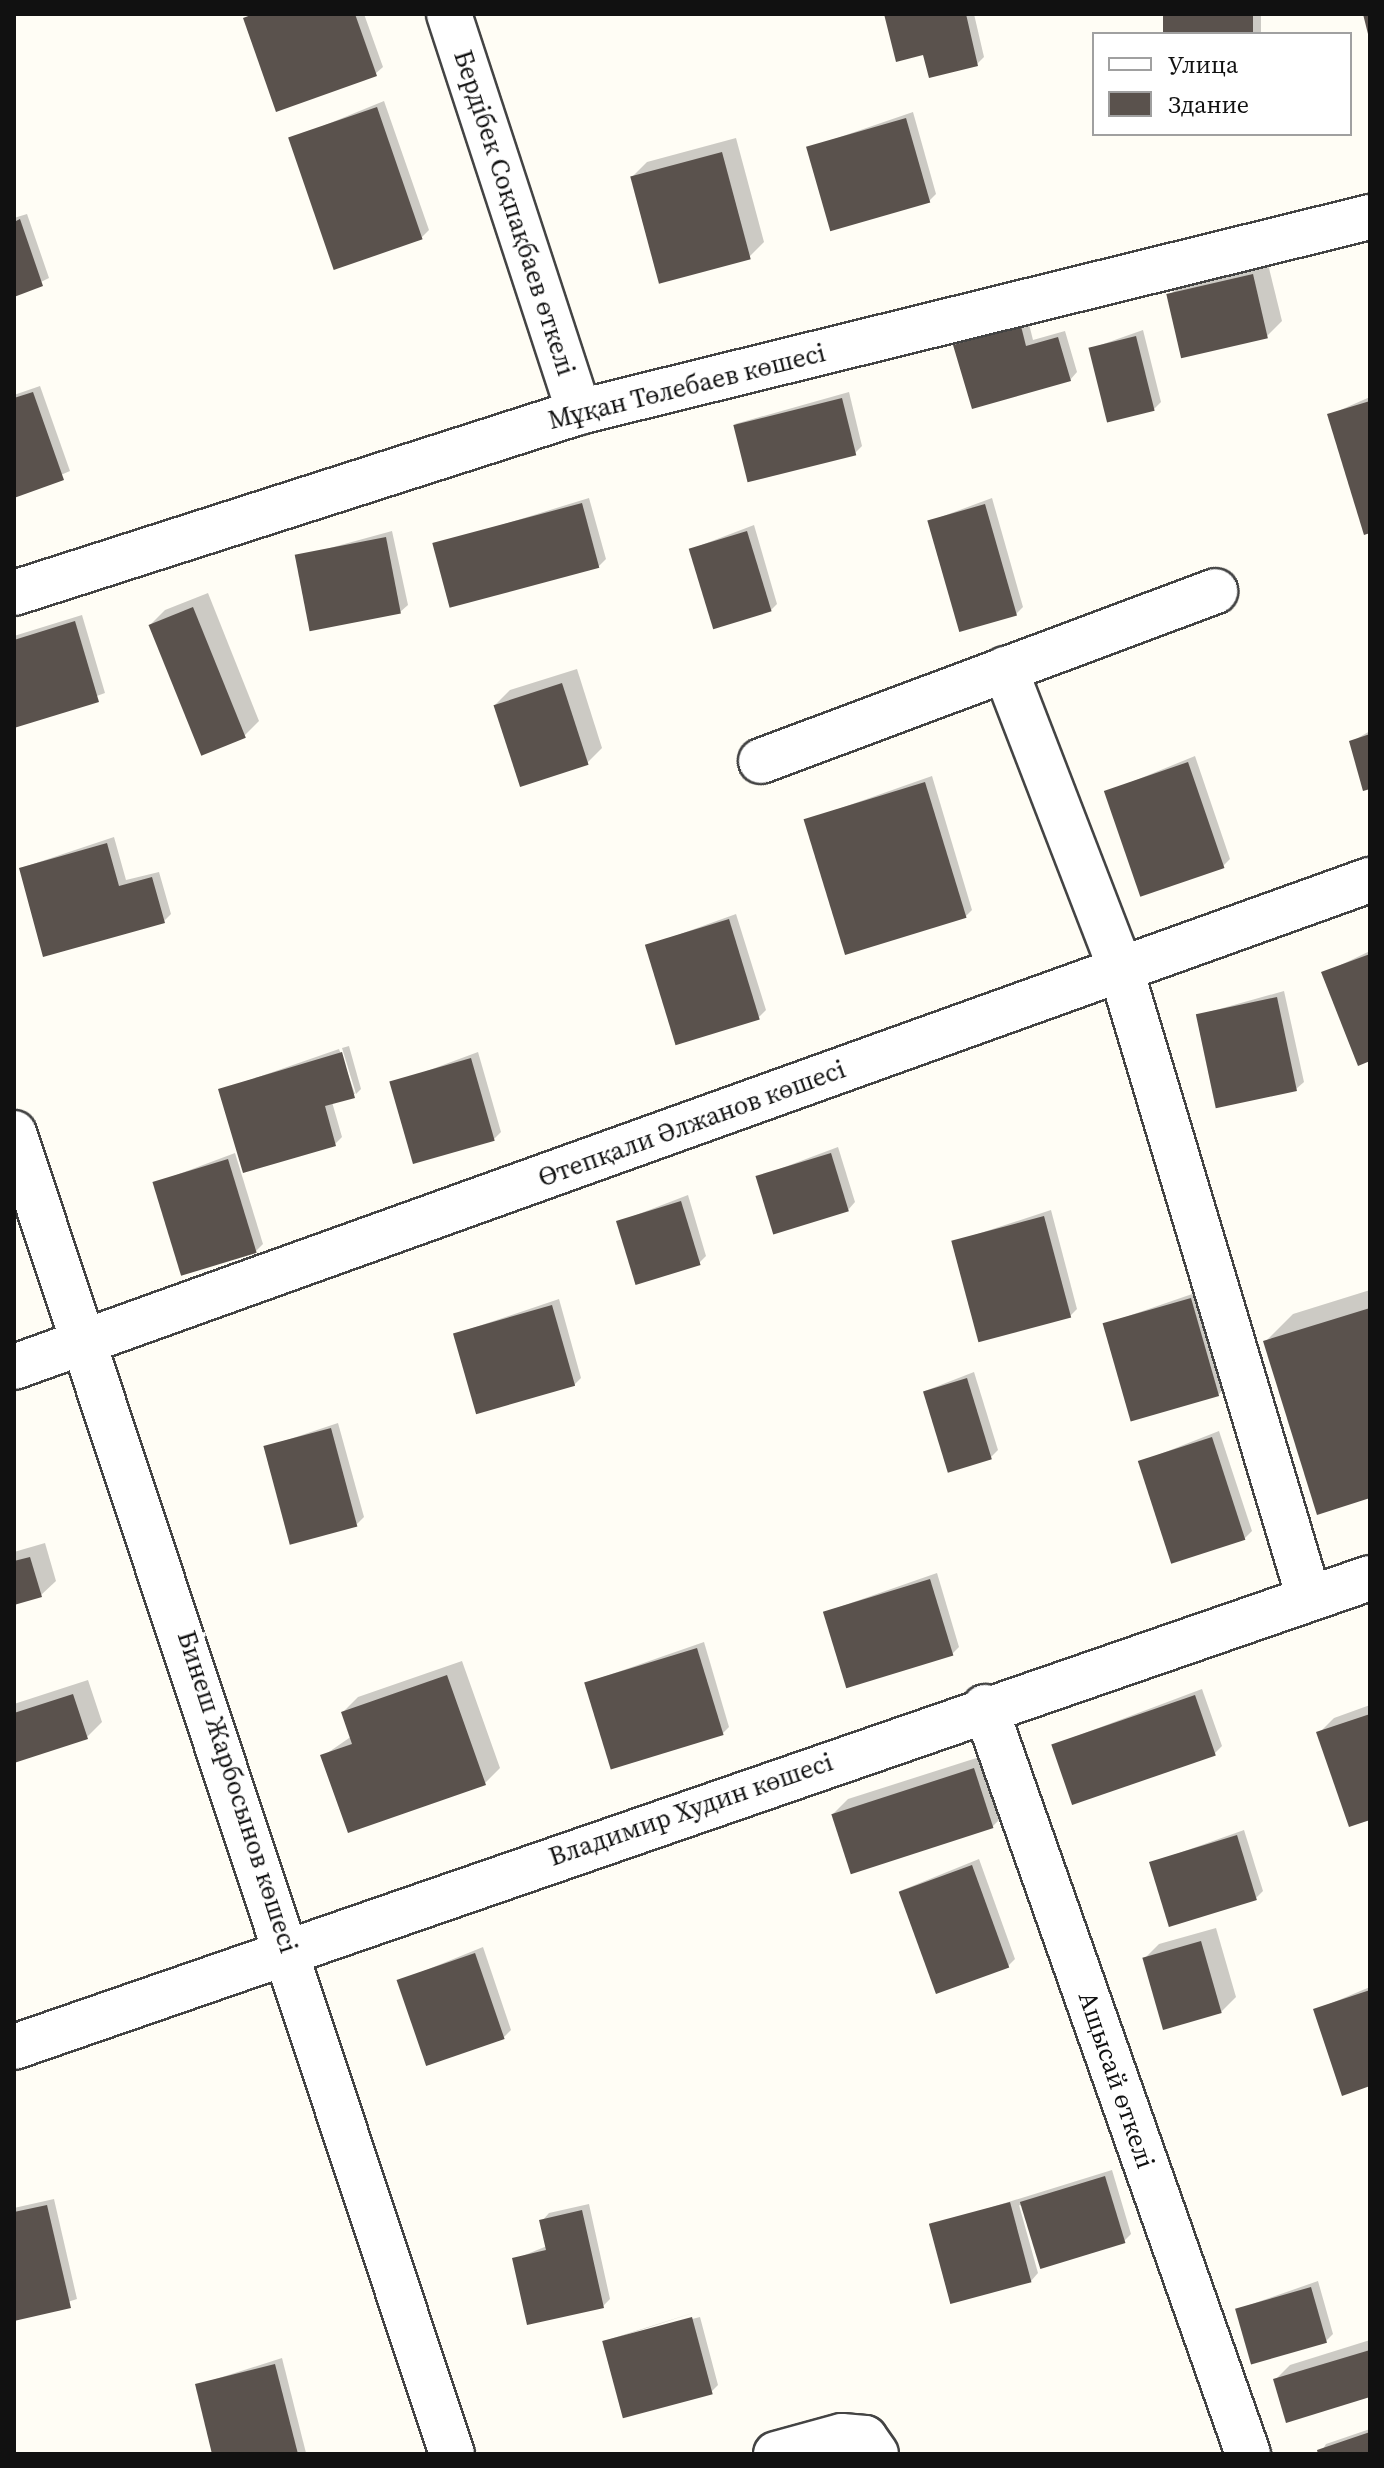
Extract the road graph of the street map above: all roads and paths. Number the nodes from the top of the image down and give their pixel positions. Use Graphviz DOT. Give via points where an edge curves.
graph roads {
  1 [pos="449,14"];
  2 [pos="1370,217"];
  3 [pos="579,412"];
  4 [pos="1215,591"];
  5 [pos="14,593"];
  6 [pos="1005,669"];
  7 [pos="761,761"];
  8 [pos="1370,880"];
  9 [pos="1121,970"];
  10 [pos="14,1133"];
  11 [pos="87,1342"];
  12 [pos="14,1367"];
  13 [pos="1370,1578"];
  14 [pos="1309,1598"];
  15 [pos="985,1707"];
  16 [pos="290,1952"];
  17 [pos="14,2047"];
  18 [pos="452,2454"];
  19 [pos="776,2454"];
  20 [pos="876,2454"];
  21 [pos="1248,2454"];
  1 -- 3 [label="street, Бердібек Соқпақбаев өткелі"];
  2 -- 3 [label="street, Мұқан Төлебаев көшесі"];
  3 -- 5 [label="street, Мұқан Төлебаев көшесі"];
  4 -- 6 [label="street"];
  6 -- 7 [label="street"];
  6 -- 9 [label="street"];
  8 -- 9 [label="street, Өтепқали Әлжанов көшесі"];
  9 -- 11 [label="street, Өтепқали Әлжанов көшесі"];
  9 -- 14 [label="street"];
  10 -- 11 [label="street, Бинеш Жарбосынов көшесі"];
  11 -- 12 [label="street, Өтепқали Әлжанов көшесі"];
  11 -- 16 [label="street, Бинеш Жарбосынов көшесі"];
  13 -- 14 [label="street, Владимир Худин көшесі"];
  14 -- 15 [label="street, Владимир Худин көшесі"];
  15 -- 16 [label="street, Владимир Худин көшесі"];
  15 -- 21 [label="street, Ащысай өткелі"];
  16 -- 17 [label="street, Владимир Худин көшесі"];
  16 -- 18 [label="street, Бинеш Жарбосынов көшесі"];
  19 -- 20 [label="street" via="842,2436 865,2438"];
}
